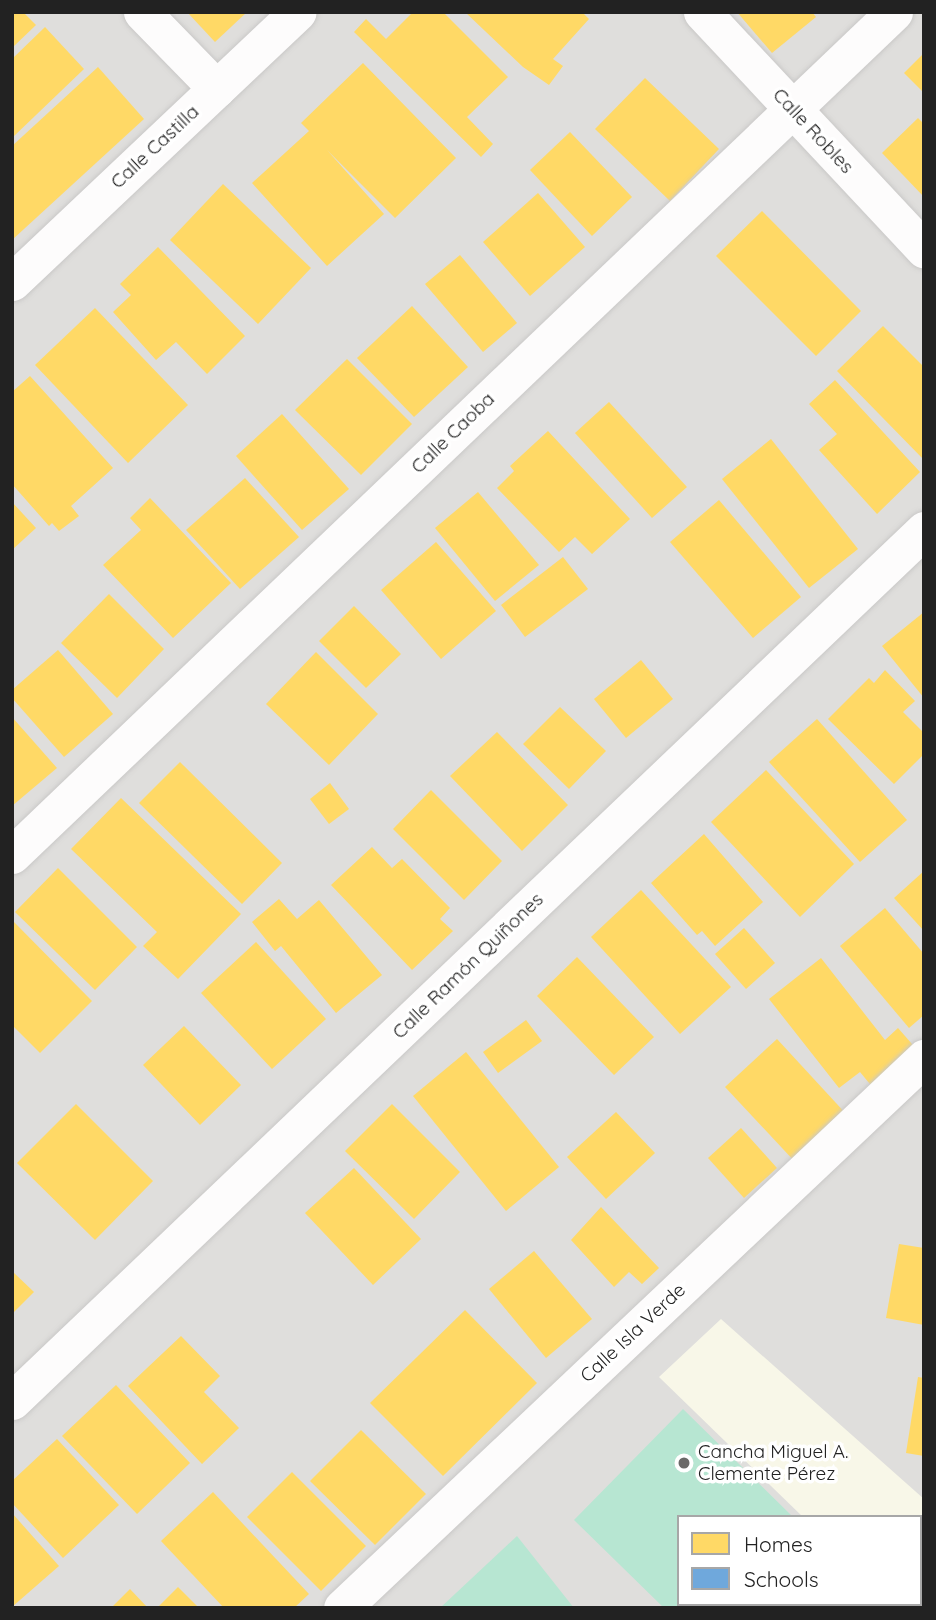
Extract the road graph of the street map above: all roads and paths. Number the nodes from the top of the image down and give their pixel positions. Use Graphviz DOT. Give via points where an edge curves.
graph roads {
  1 [pos="142,12"];
  2 [pos="298,12"];
  3 [pos="702,12"];
  4 [pos="894,12"];
  5 [pos="218,89"];
  6 [pos="792,108"];
  7 [pos="924,249"];
  8 [pos="12,282"];
  9 [pos="924,530"];
  10 [pos="12,855"];
  11 [pos="924,1058"];
  12 [pos="12,1401"];
  13 [pos="342,1608"];
  1 -- 5 [label="street"];
  2 -- 5 [label="street, Calle Castilla"];
  3 -- 6 [label="street, Calle Robles"];
  4 -- 6 [label="street, Calle Caoba"];
  5 -- 8 [label="street, Calle Castilla"];
  6 -- 7 [label="street, Calle Robles"];
  6 -- 10 [label="street, Calle Caoba"];
  9 -- 12 [label="street, Calle Ramón Quiñones"];
  11 -- 13 [label="street, Calle Isla Verde"];
}
